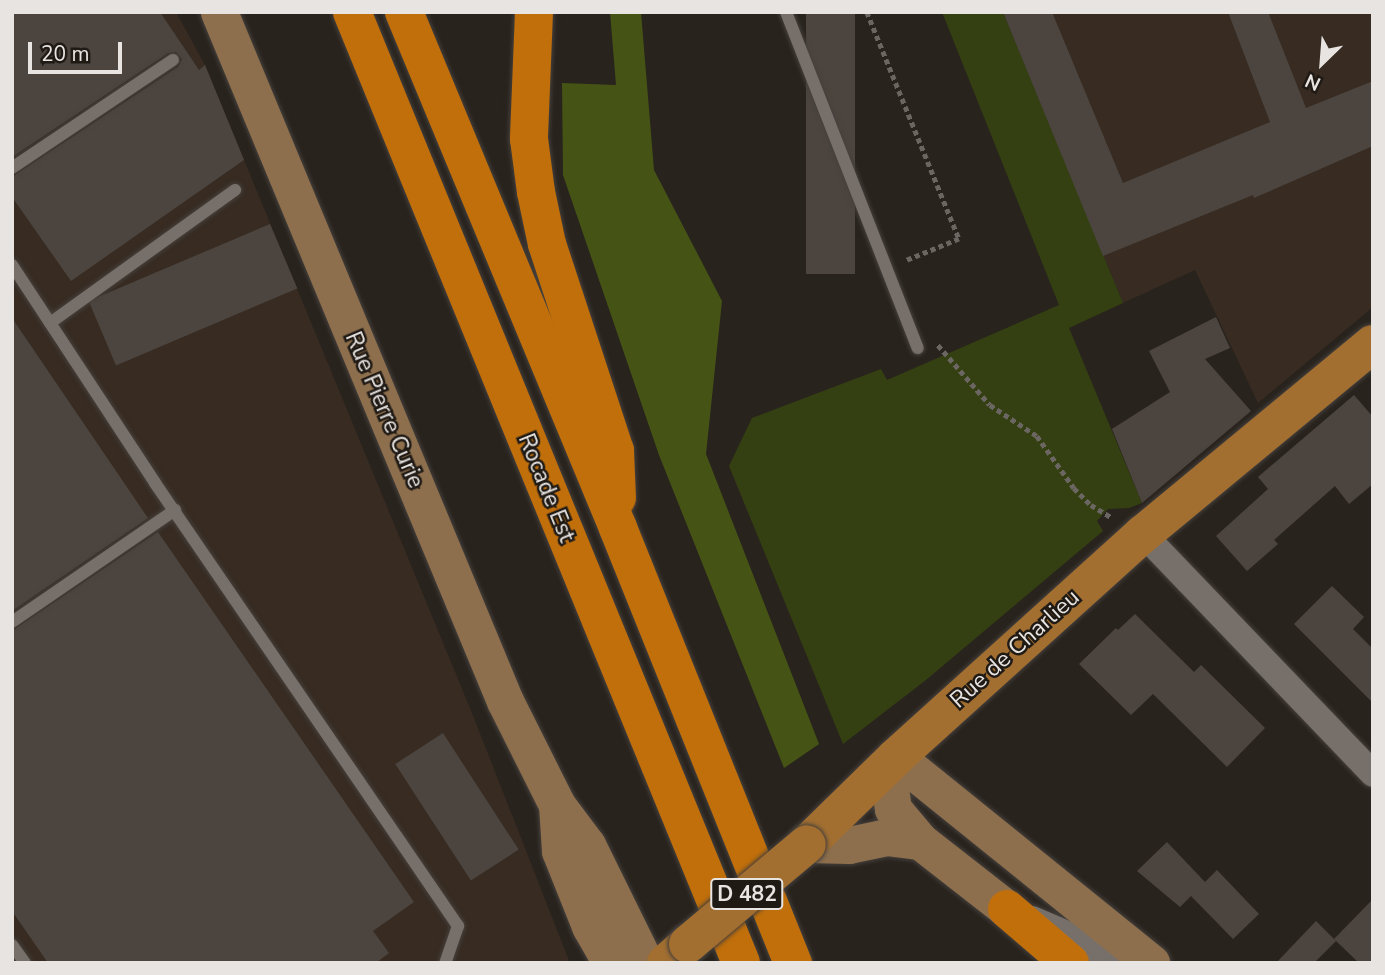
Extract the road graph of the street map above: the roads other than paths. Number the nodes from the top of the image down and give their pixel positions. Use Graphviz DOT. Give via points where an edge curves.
graph roads {
  1 [pos="219,12"];
  2 [pos="352,12"];
  3 [pos="404,12"];
  4 [pos="534,12"];
  5 [pos="786,12"];
  6 [pos="173,60"];
  7 [pos="12,168"];
  8 [pos="235,190"];
  9 [pos="12,265"];
  10 [pos="50,323"];
  11 [pos="1373,344"];
  12 [pos="918,348"];
  13 [pos="175,510"];
  14 [pos="618,528"];
  15 [pos="1143,534"];
  16 [pos="12,622"];
  17 [pos="892,762"];
  18 [pos="1373,774"];
  19 [pos="557,805"];
  20 [pos="920,841"];
  21 [pos="807,844"];
  22 [pos="1007,909"];
  23 [pos="12,945"];
  24 [pos="677,953"];
  25 [pos="24,963"];
  26 [pos="444,963"];
  27 [pos="611,963"];
  28 [pos="645,963"];
  29 [pos="741,963"];
  30 [pos="793,963"];
  31 [pos="1070,963"];
  32 [pos="1112,963"];
  33 [pos="1151,963"];
  1 -- 19 [label="street, Rue Pierre Curie" via="505,701"];
  2 -- 29 [label="highway, Rocade Est"];
  3 -- 14 [label="highway"];
  4 -- 14 [label="highway" via="529,139 536,192 547,244 615,451"];
  5 -- 12 [label="lane"];
  6 -- 7 [label="lane"];
  8 -- 10 [label="lane"];
  9 -- 10 [label="lane"];
  10 -- 13 [label="lane"];
  11 -- 15 [label="main road, Rue de Charlieu"];
  13 -- 16 [label="lane"];
  13 -- 26 [label="lane" via="458,926"];
  14 -- 30 [label="highway"];
  15 -- 17 [label="main road, Rue de Charlieu"];
  15 -- 18 [label="street"];
  17 -- 20 [label="street" via="893,808"];
  17 -- 21 [label="main road, Rue de Charlieu"];
  17 -- 33 [label="street"];
  19 -- 27 [label="street, Rue Pierre Curie" via="560,851 590,926"];
  19 -- 28 [label="street, Rue Pierre Curie" via="587,845"];
  20 -- 21 [label="street" via="886,837 849,845"];
  20 -- 22 [label="street"];
  21 -- 24 [label="main road, Rue de Charlieu / D 482, bridge"];
  22 -- 31 [label="highway"];
  22 -- 32 [label="street" via="1068,934"];
  23 -- 25 [label="lane"];
}
